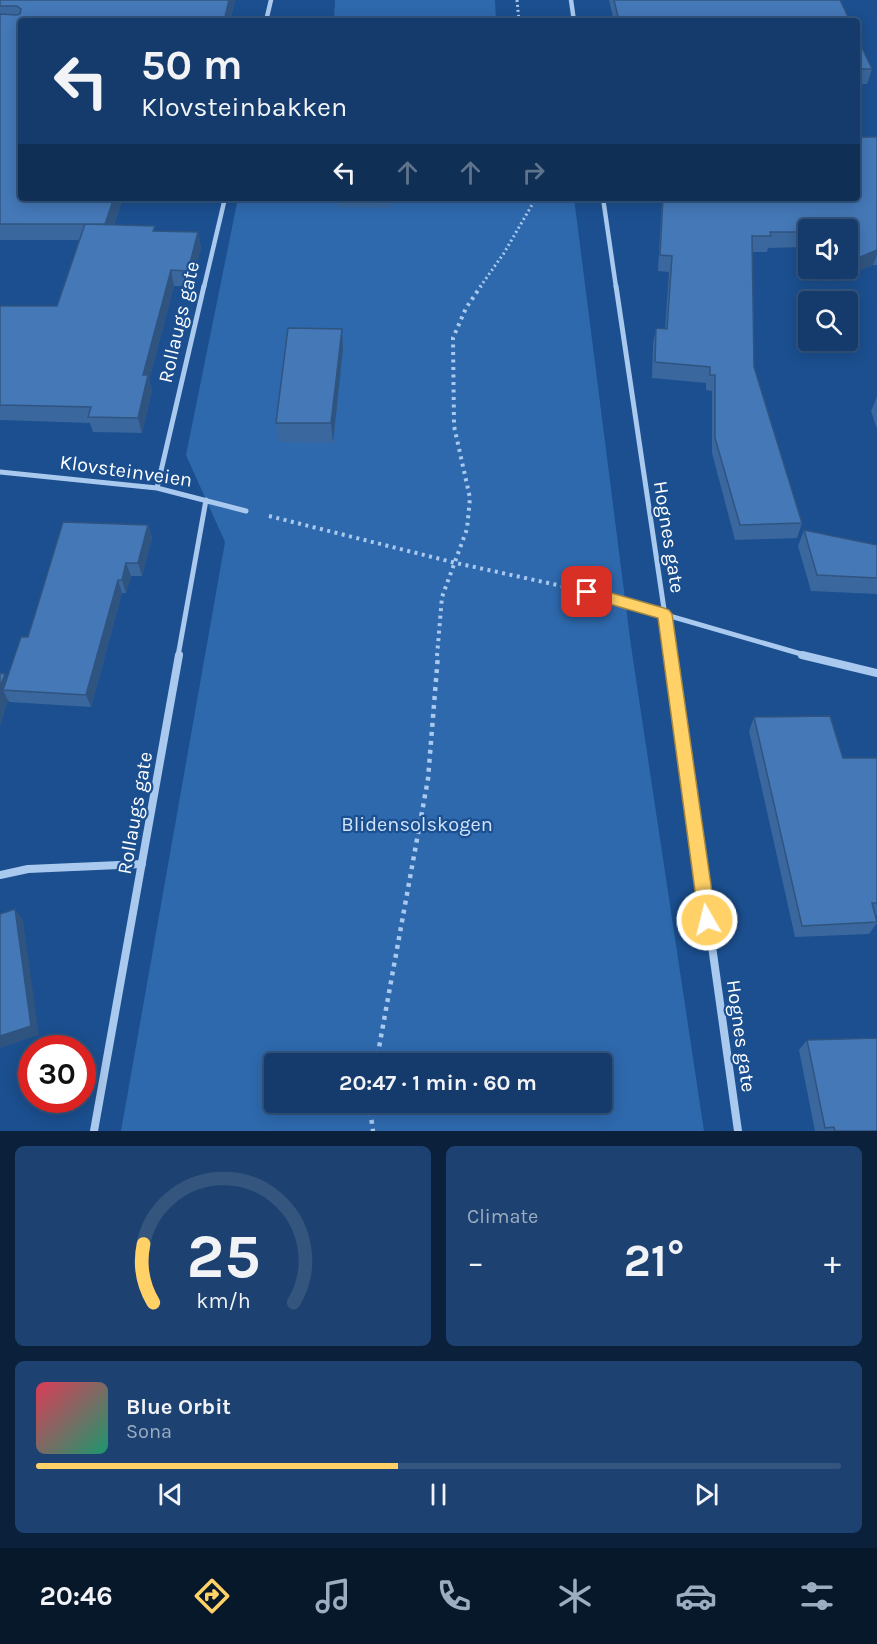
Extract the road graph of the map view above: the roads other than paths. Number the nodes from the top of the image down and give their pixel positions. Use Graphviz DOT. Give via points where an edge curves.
graph roads {
  1 [pos="271,0"];
  2 [pos="571,0"];
  3 [pos="267,18"];
  4 [pos="574,18"];
  5 [pos="224,201"];
  6 [pos="603,201"];
  7 [pos="0,472"];
  8 [pos="157,488"];
  9 [pos="206,500"];
  10 [pos="246,511"];
  11 [pos="587,592"];
  12 [pos="664,614"];
  13 [pos="877,674"];
  14 [pos="142,864"];
  15 [pos="0,875"];
  16 [pos="94,1131"];
  17 [pos="738,1131"];
  1 -- 3 [label="street"];
  2 -- 4 [label="street"];
  5 -- 8 [label="street, Rollaugs gate"];
  6 -- 12 [label="street, Hognes gate"];
  7 -- 8 [label="street, Klovsteinveien"];
  8 -- 9 [label="street, Klovsteinveien"];
  9 -- 10 [label="street, Klovsteinveien"];
  9 -- 14 [label="street, Rollaugs gate"];
  11 -- 12 [label="street"];
  12 -- 13 [label="street"];
  12 -- 17 [label="street, Hognes gate"];
  14 -- 15 [label="street" via="28,869"];
  14 -- 16 [label="street, Rollaugs gate"];
}
